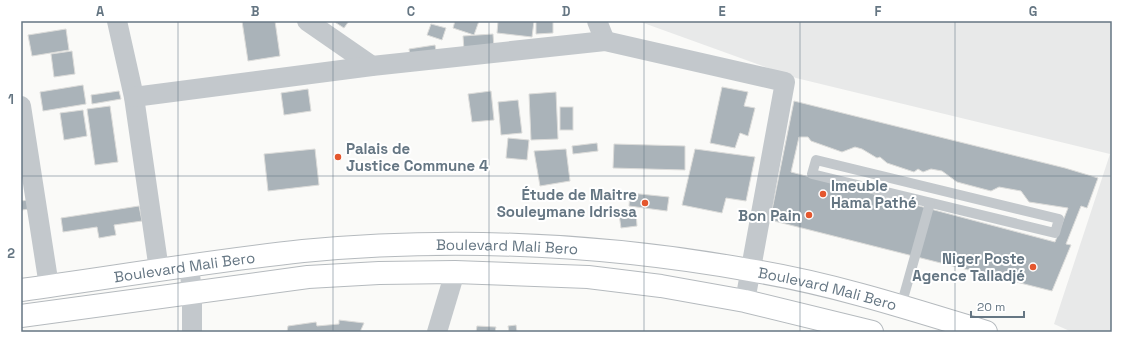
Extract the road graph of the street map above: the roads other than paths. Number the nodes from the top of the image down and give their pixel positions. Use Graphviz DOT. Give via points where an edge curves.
graph roads {
  1 [pos="117,21"];
  2 [pos="307,21"];
  3 [pos="597,21"];
  4 [pos="605,41"];
  5 [pos="372,66"];
  6 [pos="134,97"];
  7 [pos="22,119"];
  8 [pos="930,203"];
  9 [pos="189,266"];
  10 [pos="159,270"];
  11 [pos="751,270"];
  12 [pos="455,272"];
  13 [pos="49,286"];
  14 [pos="21,290"];
  15 [pos="192,292"];
  16 [pos="745,301"];
  17 [pos="901,306"];
  18 [pos="21,316"];
  19 [pos="192,332"];
  20 [pos="437,332"];
  21 [pos="872,332"];
  22 [pos="986,332"];
  1 -- 6 [label="street"];
  2 -- 5 [label="street"];
  3 -- 4 [label="street"];
  4 -- 5 [label="street"];
  4 -- 11 [label="street" via="785,82"];
  5 -- 6 [label="street"];
  6 -- 10 [label="street"];
  7 -- 13 [label="street"];
  8 -- 8 [label="lane" via="812,174 816,160 1059,219 1055,233"];
  8 -- 17 [label="lane"];
  9 -- 10 [label="main road, Boulevard Mali Bero"];
  9 -- 11 [label="main road, Boulevard Mali Bero" via="304,251 461,244 576,248 676,258"];
  9 -- 15 [label="street"];
  10 -- 13 [label="main road, Boulevard Mali Bero"];
  11 -- 16 [label="street"];
  11 -- 17 [label="main road, Boulevard Mali Bero"];
  12 -- 15 [label="main road, Boulevard Mali Bero" via="308,277"];
  12 -- 16 [label="main road, Boulevard Mali Bero" via="588,277 661,286"];
  12 -- 20 [label="street"];
  13 -- 14 [label="main road, Boulevard Mali Bero"];
  15 -- 18 [label="main road, Boulevard Mali Bero"];
  15 -- 19 [label="street"];
  16 -- 21 [label="main road, Boulevard Mali Bero"];
  17 -- 22 [label="main road, Boulevard Mali Bero"];
}
